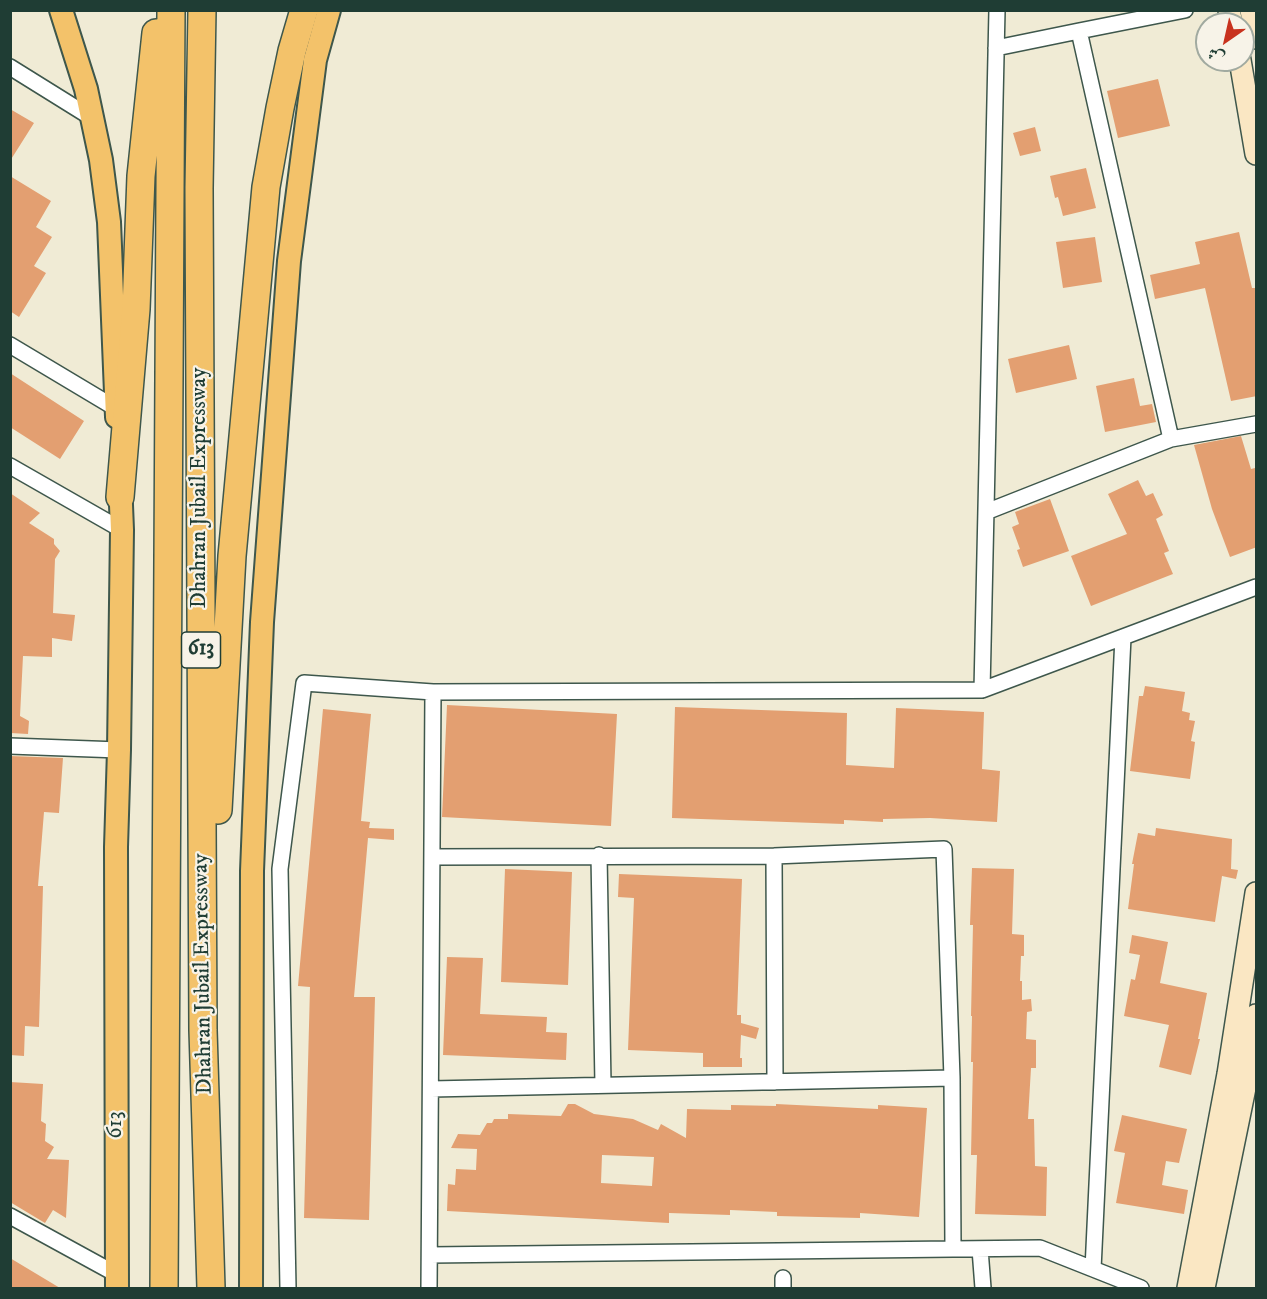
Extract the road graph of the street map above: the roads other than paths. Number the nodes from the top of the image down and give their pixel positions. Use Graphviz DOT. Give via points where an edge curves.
graph roads {
  1 [pos="61,10"];
  2 [pos="158,10"];
  3 [pos="171,10"];
  4 [pos="202,10"];
  5 [pos="304,10"];
  6 [pos="329,10"];
  7 [pos="997,10"];
  8 [pos="1185,10"];
  9 [pos="1251,10"];
  10 [pos="1079,31"];
  11 [pos="1257,38"];
  12 [pos="996,48"];
  13 [pos="10,67"];
  14 [pos="1242,72"];
  15 [pos="92,118"];
  16 [pos="1257,154"];
  17 [pos="10,345"];
  18 [pos="117,409"];
  19 [pos="1257,424"];
  20 [pos="1171,439"];
  21 [pos="10,466"];
  22 [pos="120,497"];
  23 [pos="986,512"];
  24 [pos="122,530"];
  25 [pos="1257,587"];
  26 [pos="1123,637"];
  27 [pos="982,690"];
  28 [pos="433,692"];
  29 [pos="10,746"];
  30 [pos="120,750"];
  31 [pos="599,855"];
  32 [pos="774,856"];
  33 [pos="432,857"];
  34 [pos="1257,893"];
  35 [pos="1257,1015"];
  36 [pos="203,1030"];
  37 [pos="1252,1076"];
  38 [pos="952,1078"];
  39 [pos="775,1082"];
  40 [pos="603,1085"];
  41 [pos="431,1089"];
  42 [pos="10,1216"];
  43 [pos="953,1249"];
  44 [pos="980,1249"];
  45 [pos="430,1255"];
  46 [pos="1093,1269"];
  47 [pos="117,1281"];
  48 [pos="164,1288"];
  49 [pos="211,1288"];
  50 [pos="251,1288"];
  51 [pos="288,1288"];
  52 [pos="429,1288"];
  53 [pos="983,1288"];
  54 [pos="1141,1288"];
  55 [pos="1188,1288"];
  56 [pos="1204,1288"];
  1 -- 15 [label="main road, 613"];
  2 -- 22 [label="highway" via="141,176 136,309"];
  3 -- 48 [label="highway, Dhahran Jubail Expressway / 613"];
  4 -- 36 [label="highway, Dhahran Jubail Expressway / 613" via="199,188"];
  5 -- 36 [label="highway" via="292,51 266,187 232,556"];
  6 -- 50 [label="main road" via="315,60 289,261 262,622 252,871"];
  7 -- 12 [label="street"];
  8 -- 10 [label="street"];
  9 -- 11 [label="street"];
  10 -- 12 [label="street"];
  10 -- 20 [label="street"];
  12 -- 23 [label="street"];
  13 -- 15 [label="street"];
  14 -- 16 [label="street"];
  15 -- 18 [label="main road, 613" via="109,222"];
  17 -- 18 [label="street"];
  18 -- 22 [label="main road, 613"];
  19 -- 20 [label="street"];
  20 -- 23 [label="street"];
  21 -- 24 [label="street"];
  22 -- 24 [label="main road, 613"];
  23 -- 27 [label="street"];
  24 -- 30 [label="main road, 613"];
  25 -- 26 [label="street"];
  26 -- 27 [label="street"];
  26 -- 46 [label="street"];
  27 -- 28 [label="street"];
  28 -- 33 [label="street"];
  28 -- 51 [label="street" via="304,683 280,869"];
  29 -- 30 [label="street"];
  30 -- 47 [label="main road, 613" via="116,847"];
  31 -- 32 [label="street"];
  31 -- 33 [label="street"];
  31 -- 40 [label="street"];
  32 -- 38 [label="street" via="944,849"];
  32 -- 39 [label="street"];
  33 -- 41 [label="street"];
  34 -- 55 [label="street"];
  35 -- 37 [label="street"];
  36 -- 49 [label="highway, Dhahran Jubail Expressway / 613"];
  37 -- 56 [label="street"];
  38 -- 39 [label="street"];
  38 -- 43 [label="street"];
  39 -- 40 [label="street"];
  40 -- 41 [label="street"];
  41 -- 45 [label="street"];
  42 -- 47 [label="street"];
  43 -- 44 [label="street"];
  43 -- 45 [label="street"];
  44 -- 46 [label="street" via="1040,1248"];
  44 -- 53 [label="street"];
  45 -- 52 [label="street"];
  46 -- 54 [label="street"];
}
